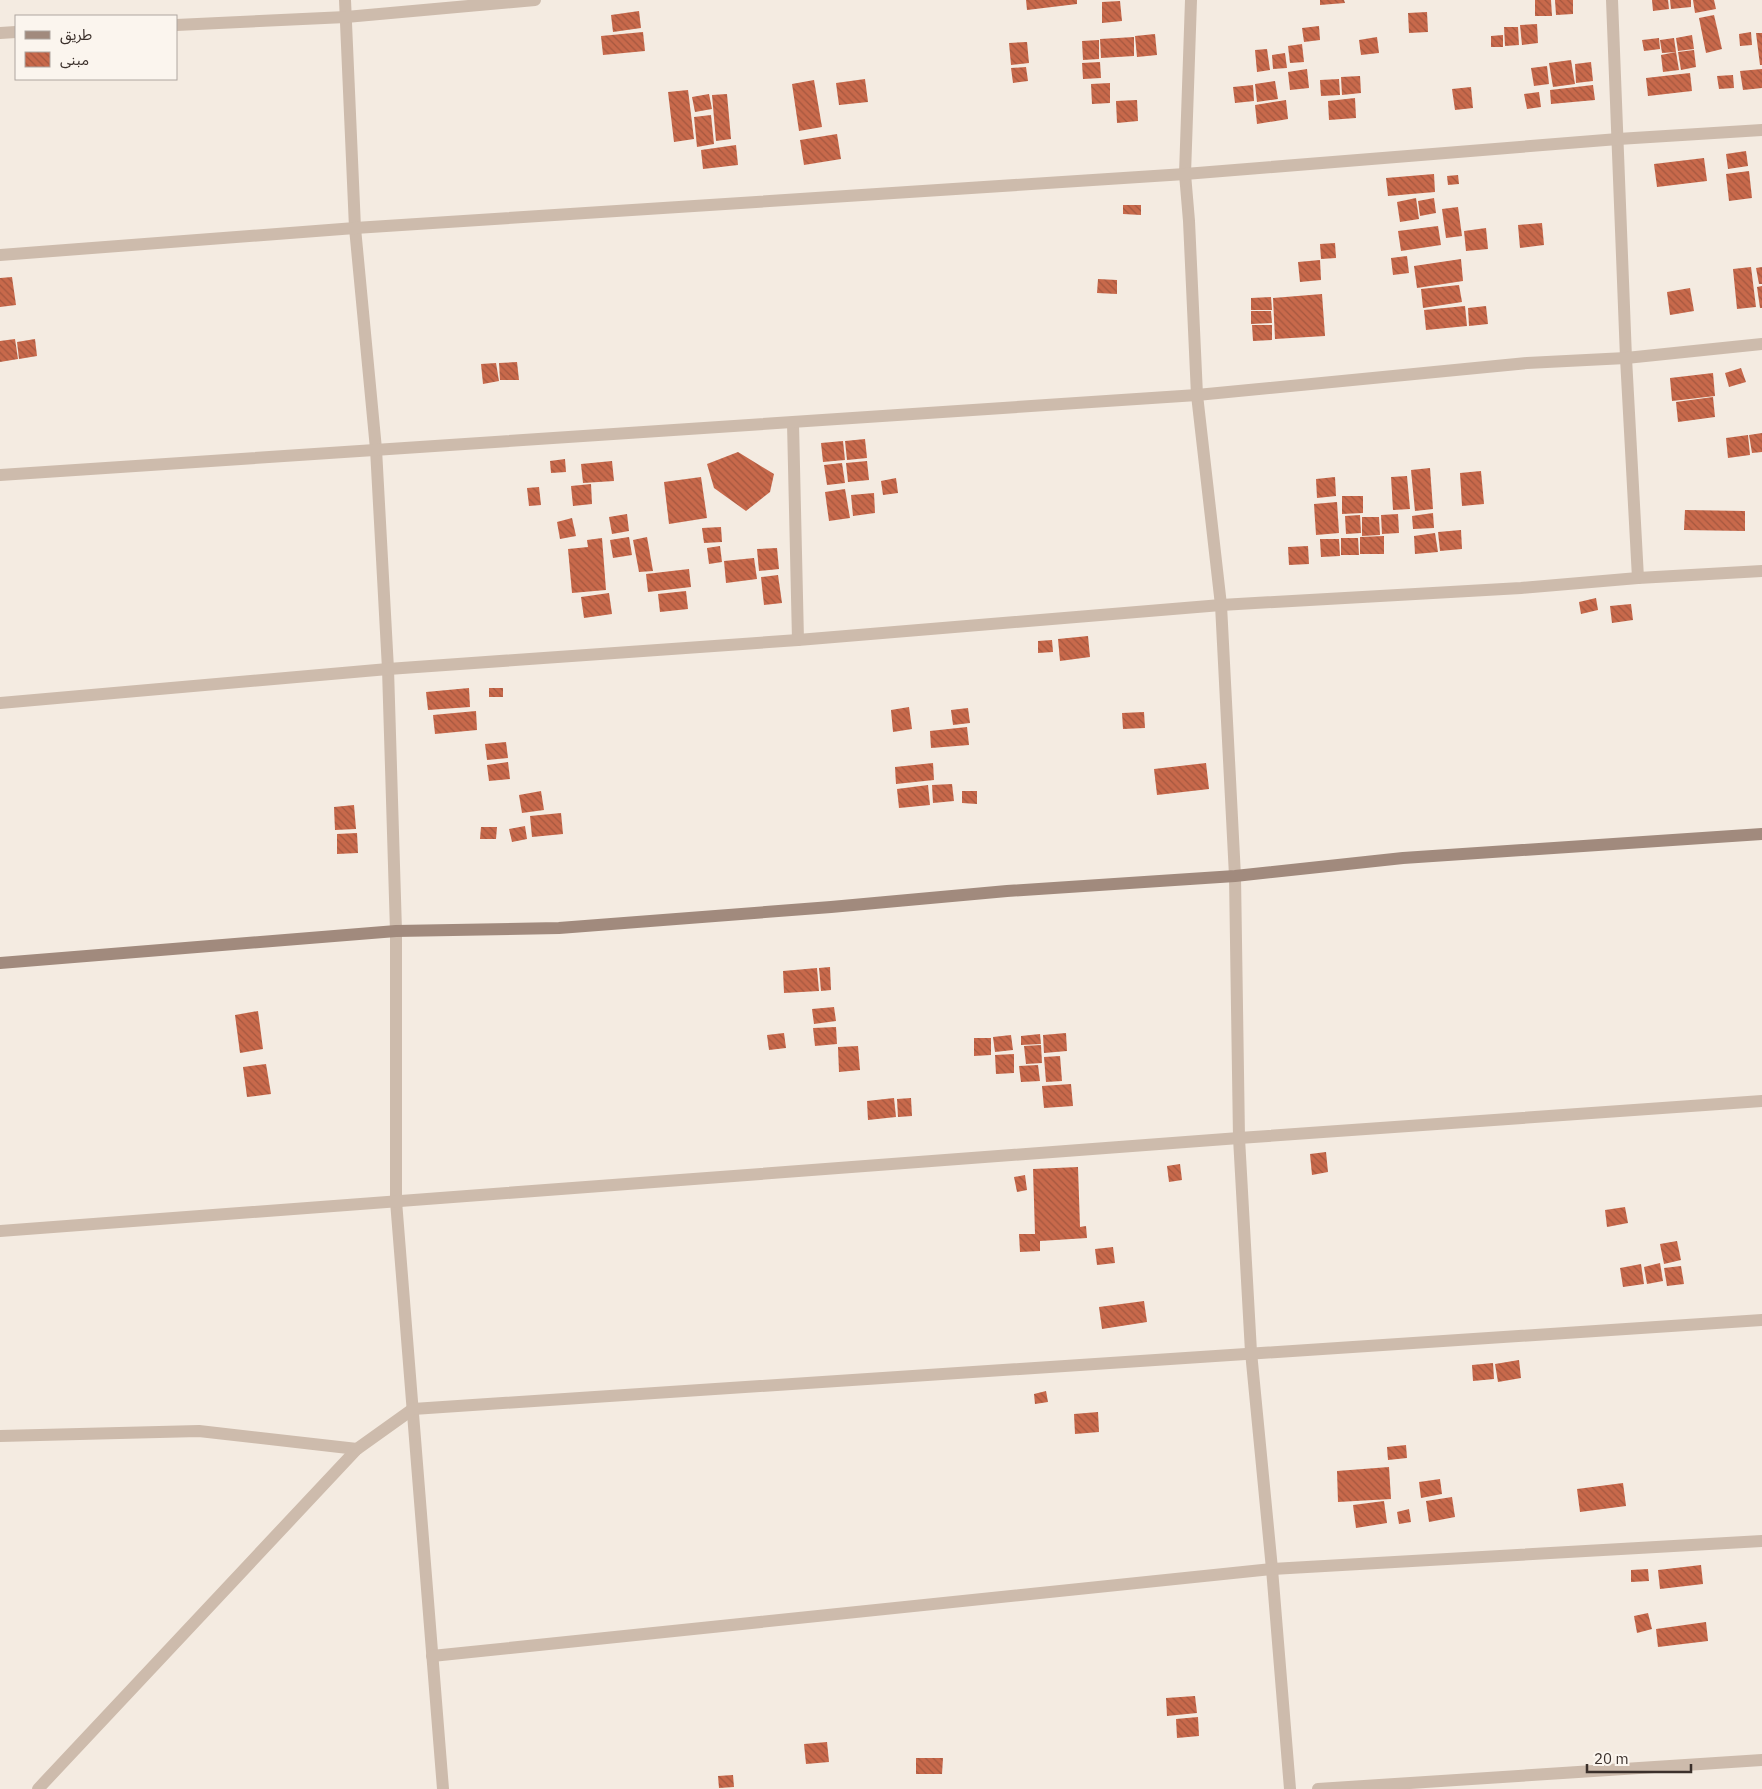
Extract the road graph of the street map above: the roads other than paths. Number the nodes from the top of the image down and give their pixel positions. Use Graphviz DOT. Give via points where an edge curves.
graph roads {
  1 [pos="345,0"];
  2 [pos="534,0"];
  3 [pos="1190,0"];
  4 [pos="1612,0"];
  5 [pos="346,16"];
  6 [pos="178,24"];
  7 [pos="15,32"];
  8 [pos="0,33"];
  9 [pos="1762,130"];
  10 [pos="1618,139"];
  11 [pos="1185,174"];
  12 [pos="355,228"];
  13 [pos="0,255"];
  14 [pos="1762,344"];
  15 [pos="1626,358"];
  16 [pos="1197,395"];
  17 [pos="793,423"];
  18 [pos="376,449"];
  19 [pos="0,475"];
  20 [pos="1762,571"];
  21 [pos="1638,578"];
  22 [pos="1221,604"];
  23 [pos="798,640"];
  24 [pos="388,669"];
  25 [pos="0,703"];
  26 [pos="1762,834"];
  27 [pos="1235,876"];
  28 [pos="396,932"];
  29 [pos="0,963"];
  30 [pos="1762,1101"];
  31 [pos="1239,1138"];
  32 [pos="396,1201"];
  33 [pos="0,1231"];
  34 [pos="1762,1320"];
  35 [pos="1251,1352"];
  36 [pos="413,1409"];
  37 [pos="0,1436"];
  38 [pos="357,1449"];
  39 [pos="1762,1540"];
  40 [pos="1272,1569"];
  41 [pos="432,1656"];
  42 [pos="1762,1760"];
  43 [pos="38,1789"];
  44 [pos="443,1789"];
  45 [pos="1290,1789"];
  46 [pos="1318,1789"];
  1 -- 5 [label="street"];
  2 -- 5 [label="street"];
  3 -- 11 [label="street"];
  4 -- 10 [label="street"];
  5 -- 6 [label="street"];
  5 -- 12 [label="street"];
  7 -- 8 [label="street"];
  9 -- 10 [label="street"];
  10 -- 11 [label="street"];
  10 -- 15 [label="street"];
  11 -- 12 [label="street"];
  11 -- 16 [label="street"];
  12 -- 13 [label="street"];
  12 -- 18 [label="street"];
  14 -- 15 [label="street"];
  15 -- 16 [label="street" via="1527,363"];
  15 -- 21 [label="street"];
  16 -- 17 [label="street"];
  16 -- 22 [label="street"];
  17 -- 18 [label="street"];
  17 -- 23 [label="street"];
  18 -- 19 [label="street"];
  18 -- 24 [label="street"];
  20 -- 21 [label="street"];
  21 -- 22 [label="street"];
  22 -- 23 [label="street"];
  22 -- 27 [label="street"];
  23 -- 24 [label="street"];
  24 -- 25 [label="street"];
  24 -- 28 [label="street"];
  26 -- 27 [label="street" via="1403,858"];
  27 -- 28 [label="street" via="1007,891 559,928"];
  27 -- 31 [label="street"];
  28 -- 29 [label="street"];
  28 -- 32 [label="street"];
  30 -- 31 [label="street"];
  31 -- 32 [label="street"];
  31 -- 35 [label="street"];
  32 -- 33 [label="street"];
  32 -- 36 [label="street"];
  34 -- 35 [label="street"];
  35 -- 36 [label="street"];
  35 -- 40 [label="street"];
  36 -- 38 [label="street"];
  36 -- 41 [label="street"];
  37 -- 38 [label="street" via="200,1431"];
  38 -- 43 [label="street"];
  39 -- 40 [label="street"];
  40 -- 41 [label="street"];
  40 -- 45 [label="street"];
  41 -- 44 [label="street"];
  42 -- 46 [label="street"];
}
